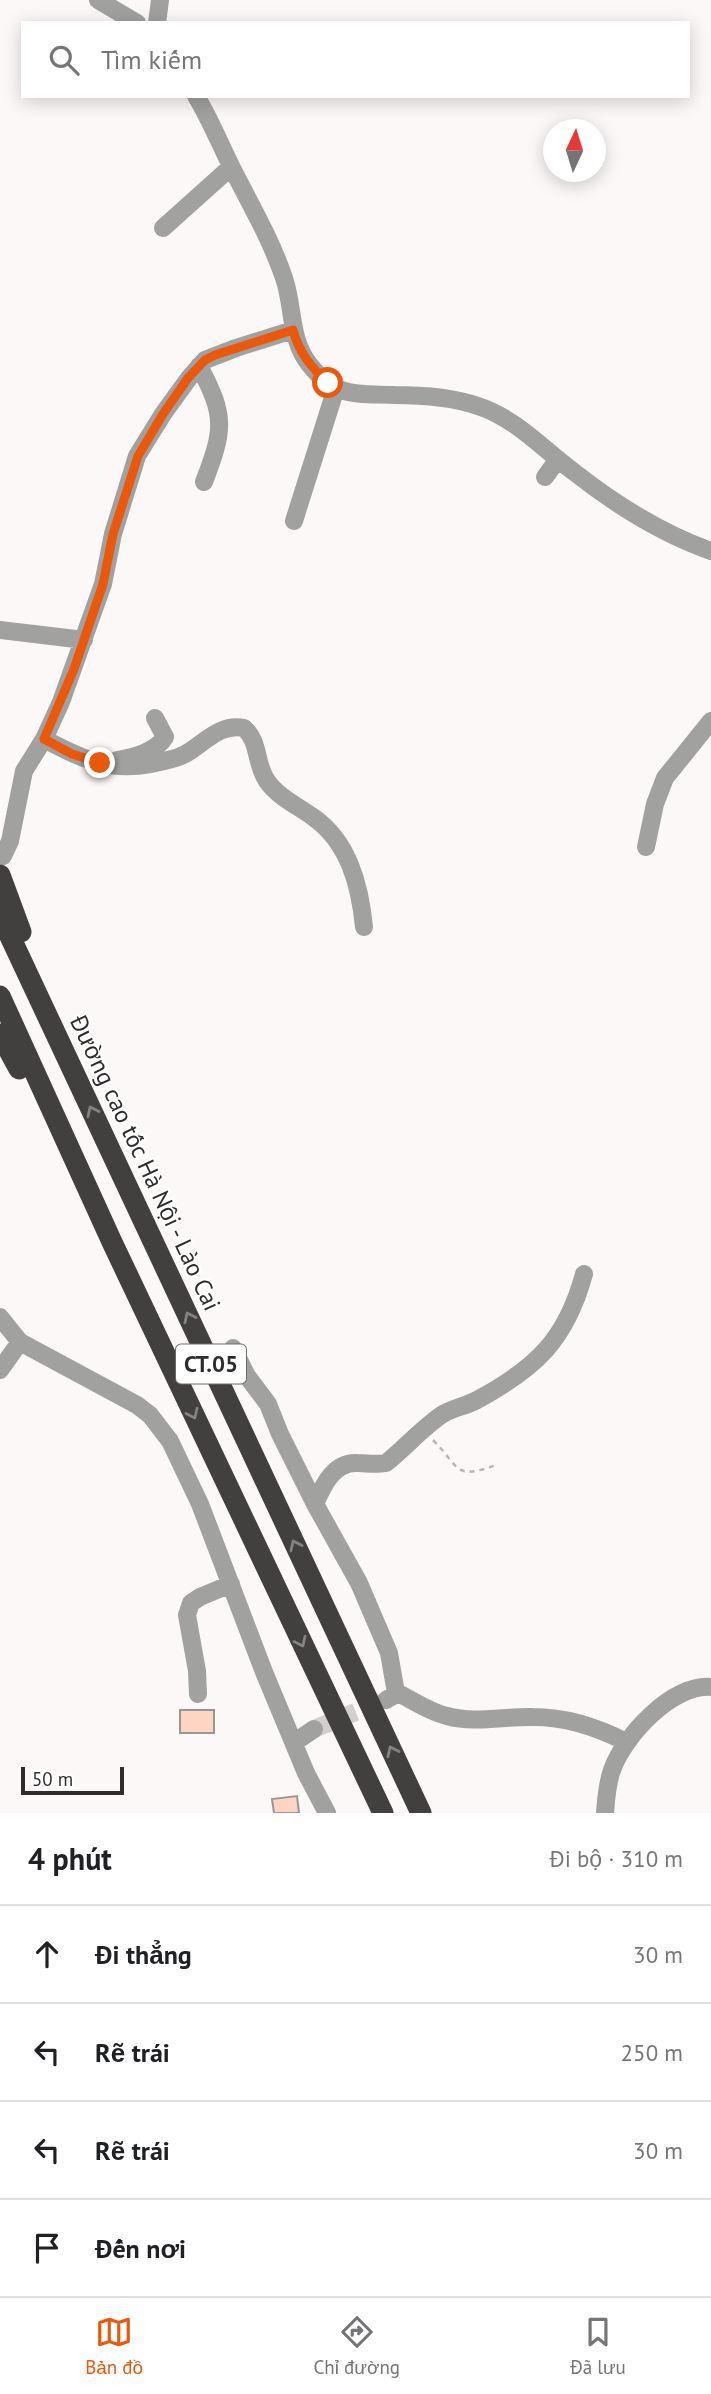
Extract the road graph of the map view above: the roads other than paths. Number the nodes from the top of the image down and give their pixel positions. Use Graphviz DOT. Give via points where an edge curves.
graph roads {
  1 [pos="98,0"];
  2 [pos="160,0"];
  3 [pos="134,21"];
  4 [pos="157,21"];
  5 [pos="197,98"];
  6 [pos="231,167"];
  7 [pos="163,228"];
  8 [pos="293,330"];
  9 [pos="200,366"];
  10 [pos="337,388"];
  11 [pos="558,458"];
  12 [pos="545,477"];
  13 [pos="204,482"];
  14 [pos="294,522"];
  15 [pos="711,551"];
  16 [pos="0,630"];
  17 [pos="84,640"];
  18 [pos="155,718"];
  19 [pos="711,721"];
  20 [pos="44,739"];
  21 [pos="100,763"];
  22 [pos="646,848"];
  23 [pos="2,866"];
  24 [pos="0,915"];
  25 [pos="363,926"];
  26 [pos="0,996"];
  27 [pos="0,1034"];
  28 [pos="69,1062"];
  29 [pos="112,1241"];
  30 [pos="584,1274"];
  31 [pos="0,1317"];
  32 [pos="20,1342"];
  33 [pos="233,1348"];
  34 [pos="0,1370"];
  35 [pos="314,1504"];
  36 [pos="230,1584"];
  37 [pos="711,1687"];
  38 [pos="198,1694"];
  39 [pos="314,1729"];
  40 [pos="295,1742"];
  41 [pos="626,1742"];
  42 [pos="327,1813"];
  43 [pos="383,1813"];
  44 [pos="421,1813"];
  45 [pos="605,1813"];
  1 -- 3 [label="street"];
  2 -- 4 [label="street"];
  5 -- 6 [label="street"];
  6 -- 7 [label="street"];
  6 -- 8 [label="street" via="284,277"];
  8 -- 9 [label="street" via="215,355"];
  8 -- 10 [label="street" via="308,363"];
  9 -- 13 [label="street" via="219,414 219,444"];
  9 -- 17 [label="street" via="138,456"];
  10 -- 11 [label="street" via="480,406 512,423"];
  10 -- 14 [label="street"];
  11 -- 12 [label="street"];
  11 -- 15 [label="street" via="661,531"];
  16 -- 17 [label="street"];
  17 -- 20 [label="street"];
  18 -- 21 [label="street" via="164,737 161,744"];
  19 -- 22 [label="street" via="665,778"];
  20 -- 21 [label="street"];
  20 -- 23 [label="street" via="24,771"];
  21 -- 25 [label="street" via="124,768 171,760 218,731 230,726 244,728 255,744 265,779 324,826 343,852 356,877"];
  23 -- 28 [label="highway"];
  24 -- 28 [label="highway, Đường cao tốc Hà Nội - Lào Cai / CT.05"];
  26 -- 29 [label="highway, CT.05"];
  27 -- 29 [label="highway"];
  44 -- 28 [label="highway, Đường cao tốc Hà Nội - Lào Cai / CT.05, one-way"];
  29 -- 43 [label="highway, CT.05, one-way"];
  30 -- 35 [label="street" via="565,1324 532,1365 441,1416 386,1463 340,1467"];
  31 -- 32 [label="street"];
  32 -- 34 [label="street"];
  32 -- 36 [label="street" via="150,1415 170,1441 200,1504"];
  33 -- 35 [label="street" via="271,1410"];
  35 -- 41 [label="street" via="359,1583 389,1653 391,1697 470,1720 549,1718 598,1728"];
  36 -- 38 [label="street" via="191,1603 187,1615"];
  36 -- 40 [label="street"];
  37 -- 41 [label="street" via="688,1690 664,1704"];
  39 -- 40 [label="street"];
  40 -- 42 [label="street"];
  41 -- 45 [label="street" via="608,1780"];
}
